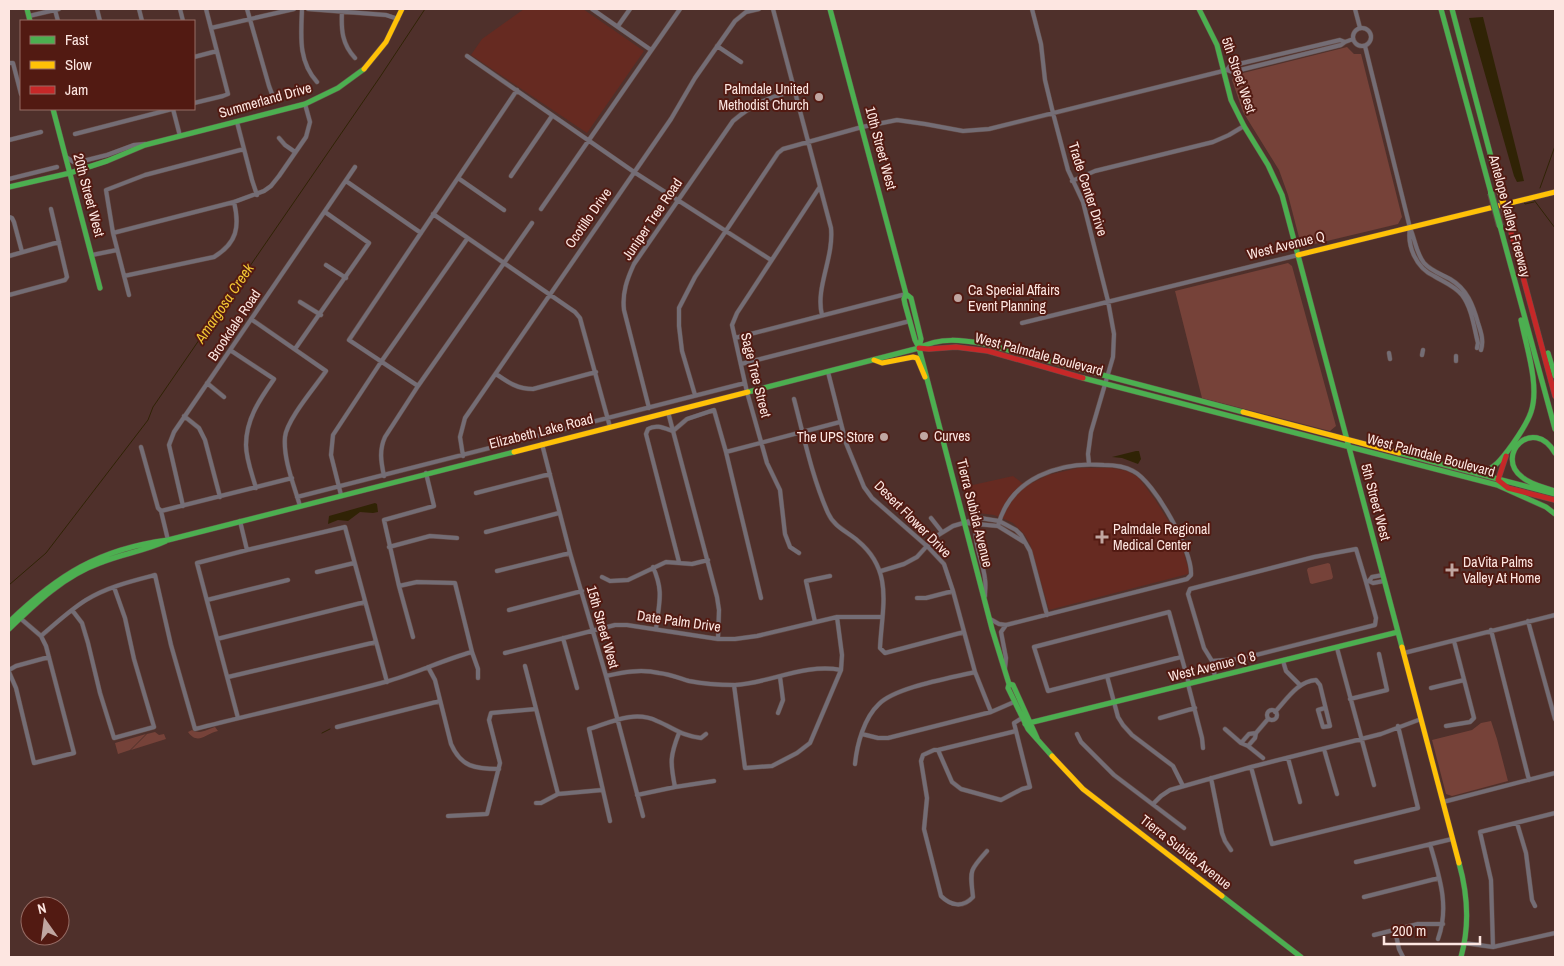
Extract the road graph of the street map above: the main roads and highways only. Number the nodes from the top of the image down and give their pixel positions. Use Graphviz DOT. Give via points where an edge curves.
graph roads {
  1 [pos="27,9"];
  2 [pos="402,9"];
  3 [pos="830,9"];
  4 [pos="1199,9"];
  5 [pos="1440,9"];
  6 [pos="1452,9"];
  7 [pos="30,19"];
  8 [pos="53,110"];
  9 [pos="70,173"];
  10 [pos="9,187"];
  11 [pos="1555,192"];
  12 [pos="1298,255"];
  13 [pos="100,288"];
  14 [pos="906,294"];
  15 [pos="1522,307"];
  16 [pos="1539,337"];
  17 [pos="984,347"];
  18 [pos="919,348"];
  19 [pos="873,360"];
  20 [pos="1555,376"];
  21 [pos="929,383"];
  22 [pos="1555,396"];
  23 [pos="1262,420"];
  24 [pos="1555,429"];
  25 [pos="1347,443"];
  26 [pos="1507,453"];
  27 [pos="1555,454"];
  28 [pos="1428,464"];
  29 [pos="1465,474"];
  30 [pos="1477,474"];
  31 [pos="1497,482"];
  32 [pos="1555,493"];
  33 [pos="1555,500"];
  34 [pos="1555,514"];
  35 [pos="18,616"];
  36 [pos="9,622"];
  37 [pos="9,629"];
  38 [pos="1398,632"];
  39 [pos="1009,684"];
  40 [pos="1029,724"];
  41 [pos="1301,957"];
  42 [pos="1460,957"];
  1 -- 7 [label="main road"];
  2 -- 9 [label="main road, Summerland Drive" via="389,39 371,62 334,91 305,104 149,144"];
  3 -- 14 [label="main road, 10th Street West"];
  4 -- 12 [label="main road, 5th Street West" via="1217,45 1231,100 1276,179"];
  5 -- 15 [label="main road, Antelope Valley Freeway, bridge"];
  6 -- 16 [label="main road, Antelope Valley Freeway, bridge"];
  8 -- 9 [label="main road, 20th Street West"];
  9 -- 10 [label="main road, Summerland Drive"];
  9 -- 13 [label="main road, 20th Street West"];
  11 -- 12 [label="main road, West Avenue Q"];
  12 -- 25 [label="main road, 5th Street West"];
  14 -- 18 [label="main road, 10th Street West" via="904,299"];
  14 -- 18 [label="main road, 10th Street West" via="911,298 921,339"];
  15 -- 24 [label="main road, Antelope Valley Freeway"];
  15 -- 26 [label="main road" via="1534,397 1528,419"];
  16 -- 20 [label="main road" via="1545,344"];
  16 -- 22 [label="main road, Antelope Valley Freeway"];
  17 -- 18 [label="main road, West Palmdale Boulevard"];
  17 -- 23 [label="main road, West Palmdale Boulevard" via="1108,376"];
  17 -- 23 [label="main road, West Palmdale Boulevard" via="1105,384"];
  18 -- 19 [label="main road, Elizabeth Lake Road"];
  18 -- 21 [label="main road, Tierra Subida Avenue"];
  19 -- 21 [label="main road" via="882,363 913,356"];
  19 -- 35 [label="main road, Elizabeth Lake Road" via="168,540 120,549 86,563 46,588"];
  21 -- 39 [label="main road, Tierra Subida Avenue"];
  23 -- 25 [label="main road, West Palmdale Boulevard"];
  25 -- 28 [label="main road, West Palmdale Boulevard"];
  25 -- 28 [label="main road, West Palmdale Boulevard" via="1402,461"];
  25 -- 38 [label="main road, 5th Street West"];
  26 -- 30 [label="main road" via="1490,471"];
  26 -- 31 [label="main road"];
  27 -- 32 [label="main road" via="1548,443 1531,437 1516,445 1512,458 1520,477"];
  28 -- 29 [label="main road, West Palmdale Boulevard"];
  28 -- 29 [label="main road, West Palmdale Boulevard" via="1449,466"];
  29 -- 30 [label="main road, West Palmdale Boulevard"];
  29 -- 31 [label="main road, West Palmdale Boulevard"];
  30 -- 31 [label="main road, West Palmdale Boulevard"];
  31 -- 32 [label="main road"];
  31 -- 33 [label="main road, West Palmdale Boulevard"];
  31 -- 34 [label="main road"];
  35 -- 36 [label="main road, Elizabeth Lake Road"];
  35 -- 37 [label="main road, Elizabeth Lake Road"];
  38 -- 40 [label="main road, West Avenue Q 8"];
  38 -- 42 [label="main road, 5th Street West" via="1467,899 1467,926"];
  39 -- 40 [label="main road, Tierra Subida Avenue" via="1013,685"];
  39 -- 40 [label="main road, Tierra Subida Avenue" via="1014,702"];
  40 -- 41 [label="main road, Tierra Subida Avenue" via="1038,740 1083,789"];
}
